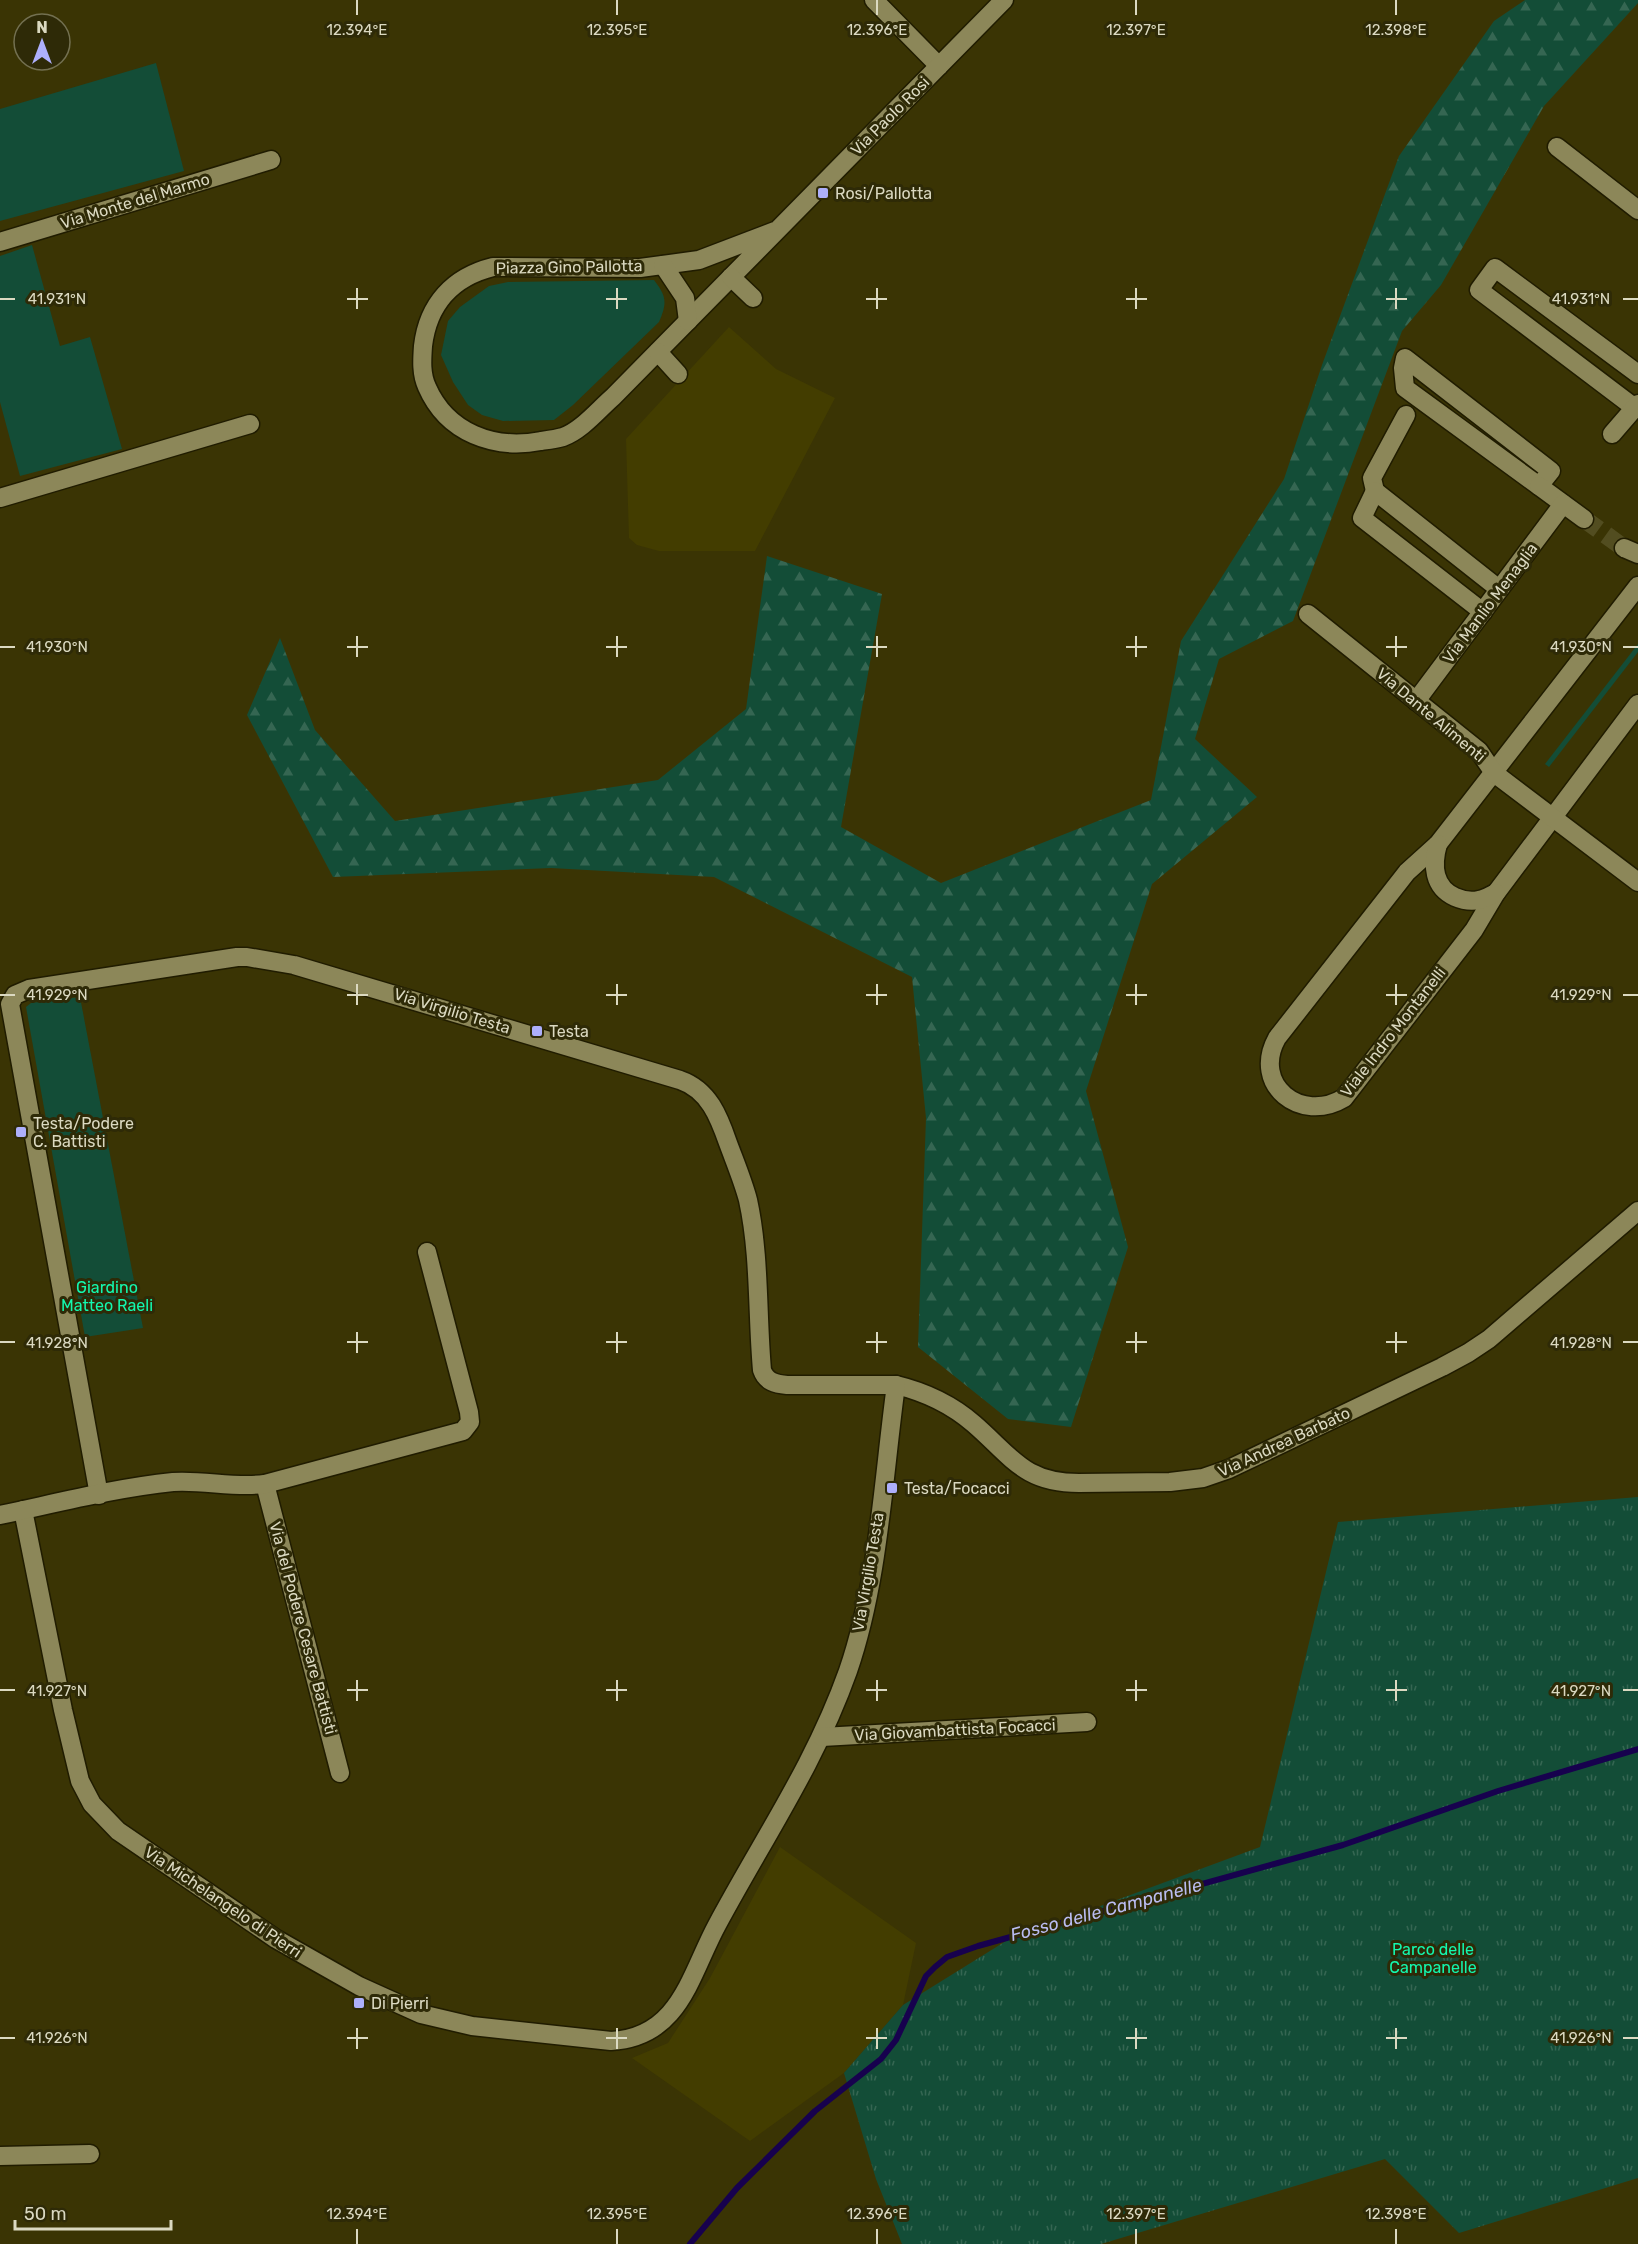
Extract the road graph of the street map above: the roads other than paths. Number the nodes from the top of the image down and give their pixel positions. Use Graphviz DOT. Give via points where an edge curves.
graph roads {
  1 [pos="874,0"];
  2 [pos="1004,0"];
  3 [pos="939,66"];
  4 [pos="1557,147"];
  5 [pos="271,160"];
  6 [pos="1638,210"];
  7 [pos="775,231"];
  8 [pos="0,242"];
  9 [pos="663,265"];
  10 [pos="731,277"];
  11 [pos="753,297"];
  12 [pos="688,321"];
  13 [pos="658,352"];
  14 [pos="678,374"];
  15 [pos="1638,374"];
  16 [pos="1449,393"];
  17 [pos="1636,406"];
  18 [pos="1435,410"];
  19 [pos="1406,415"];
  20 [pos="250,424"];
  21 [pos="1492,427"];
  22 [pos="1612,434"];
  23 [pos="1479,443"];
  24 [pos="1539,486"];
  25 [pos="1375,491"];
  26 [pos="0,498"];
  27 [pos="1563,504"];
  28 [pos="1584,519"];
  29 [pos="1638,586"];
  30 [pos="1500,589"];
  31 [pos="1483,612"];
  32 [pos="1308,614"];
  33 [pos="1416,701"];
  34 [pos="1638,704"];
  35 [pos="1494,773"];
  36 [pos="1552,816"];
  37 [pos="1438,844"];
  38 [pos="1638,882"];
  39 [pos="1496,893"];
  40 [pos="1638,1211"];
  41 [pos="428,1252"];
  42 [pos="896,1385"];
  43 [pos="265,1484"];
  44 [pos="99,1495"];
  45 [pos="22,1510"];
  46 [pos="0,1515"];
  47 [pos="1087,1722"];
  48 [pos="822,1737"];
  49 [pos="340,1773"];
  50 [pos="656,2027"];
  51 [pos="90,2154"];
  52 [pos="0,2156"];
  1 -- 3 [label="street"];
  2 -- 3 [label="street, Via Paolo Rosi"];
  3 -- 7 [label="street, Via Paolo Rosi"];
  4 -- 6 [label="street"];
  5 -- 8 [label="street, Via Monte del Marmo"];
  7 -- 9 [label="street, Piazza Gino Pallotta" via="699,260"];
  7 -- 10 [label="street, Piazza Gino Pallotta"];
  9 -- 12 [label="street, Piazza Gino Pallotta" via="685,297"];
  9 -- 13 [label="street, Piazza Gino Pallotta" via="494,267 473,273 450,288 436,305 424,339 423,374 432,397 464,430 504,444 530,443 571,433"];
  10 -- 11 [label="street"];
  10 -- 12 [label="street, Piazza Gino Pallotta"];
  12 -- 13 [label="street, Piazza Gino Pallotta"];
  13 -- 14 [label="street"];
  15 -- 17 [label="street" via="1495,268 1479,290"];
  16 -- 18 [label="street"];
  16 -- 18 [label="street" via="1406,358 1406,388"];
  16 -- 21 [label="street"];
  17 -- 22 [label="street"];
  18 -- 23 [label="street"];
  19 -- 25 [label="street" via="1372,478"];
  20 -- 26 [label="street"];
  21 -- 23 [label="street"];
  21 -- 24 [label="street" via="1551,471"];
  23 -- 24 [label="street"];
  24 -- 27 [label="street"];
  25 -- 30 [label="street"];
  25 -- 31 [label="street" via="1362,518"];
  27 -- 28 [label="street"];
  27 -- 30 [label="street, Via Manlio Menaglia"];
  29 -- 35 [label="street, Viale Indro Montanelli"];
  30 -- 31 [label="street, Via Manlio Menaglia"];
  31 -- 33 [label="street, Via Manlio Menaglia"];
  32 -- 33 [label="street, Via Dante Alimenti"];
  33 -- 35 [label="street, Via Dante Alimenti" via="1479,751"];
  34 -- 36 [label="street, Viale Indro Montanelli"];
  35 -- 36 [label="street, Via Dante Alimenti"];
  35 -- 37 [label="street, Viale Indro Montanelli"];
  36 -- 38 [label="street, Via Dante Alimenti"];
  36 -- 39 [label="street, Viale Indro Montanelli"];
  37 -- 39 [label="street" via="1435,870 1447,892 1469,900"];
  37 -- 39 [label="street, Viale Indro Montanelli" via="1407,872 1277,1038 1271,1059 1272,1076 1288,1098 1313,1107 1344,1098 1474,930"];
  40 -- 42 [label="street, Via Andrea Barbato" via="1468,1353 1251,1460 1203,1478 1079,1483 1041,1478 1020,1468 953,1408 927,1393"];
  41 -- 43 [label="street" via="469,1412 468,1427"];
  42 -- 44 [label="street, Via Virgilio Testa" via="787,1385 765,1378 747,1198 715,1112 701,1091 685,1082 294,965 248,957 187,964 29,989 12,998 10,1004"];
  42 -- 48 [label="street, Via Virgilio Testa" via="871,1573 848,1670"];
  43 -- 44 [label="street" via="174,1482"];
  43 -- 49 [label="street, Via del Podere Cesare Battisti"];
  44 -- 45 [label="street"];
  45 -- 46 [label="street"];
  45 -- 50 [label="street, Via Michelangelo di Pierri" via="80,1781 92,1804 118,1831 276,1939 359,1986 421,2014 472,2026 611,2041 635,2037"];
  47 -- 48 [label="street, Via Giovambattista Focacci"];
  48 -- 50 [label="street, Via Virgilio Testa" via="717,1925 684,1994 673,2012"];
  51 -- 52 [label="street"];
}
